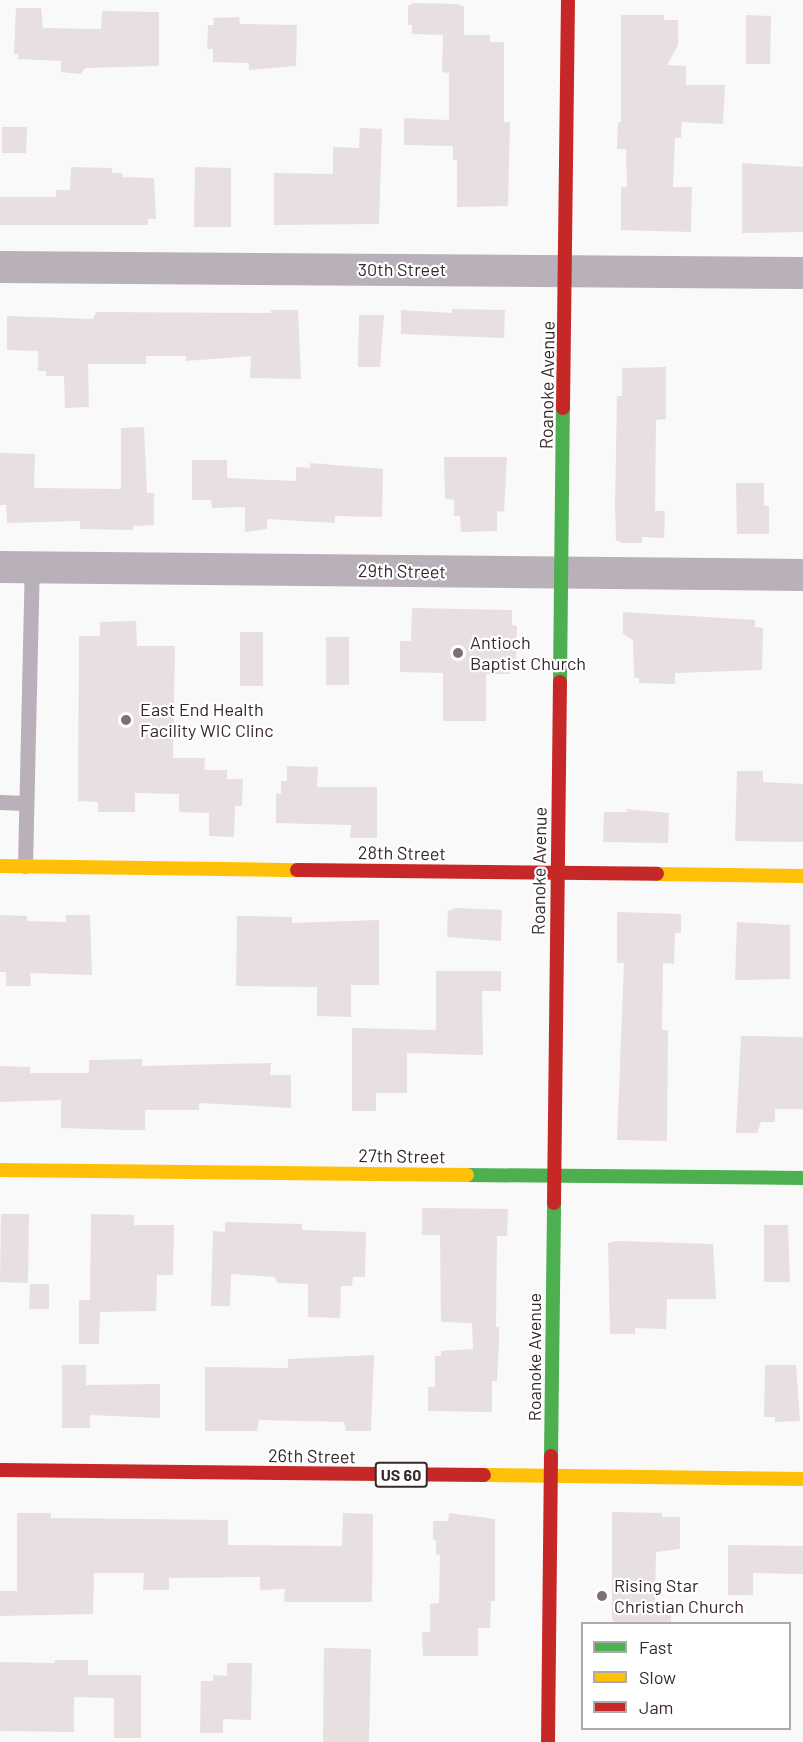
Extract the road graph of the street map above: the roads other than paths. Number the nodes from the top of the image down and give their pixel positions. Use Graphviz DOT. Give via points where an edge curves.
graph roads {
  1 [pos="568,0"];
  2 [pos="0,267"];
  3 [pos="567,270"];
  4 [pos="803,273"];
  5 [pos="0,567"];
  6 [pos="32,567"];
  7 [pos="561,572"];
  8 [pos="803,575"];
  9 [pos="0,802"];
  10 [pos="26,802"];
  11 [pos="0,866"];
  12 [pos="25,866"];
  13 [pos="557,873"];
  14 [pos="803,876"];
  15 [pos="0,1170"];
  16 [pos="552,1176"];
  17 [pos="803,1178"];
  18 [pos="0,1470"];
  19 [pos="551,1477"];
  20 [pos="803,1479"];
  21 [pos="548,1742"];
  1 -- 3 [label="main road, Roanoke Avenue"];
  2 -- 3 [label="street, 30th Street"];
  3 -- 4 [label="street, 30th Street"];
  3 -- 7 [label="main road, Roanoke Avenue"];
  5 -- 6 [label="street, 29th Street"];
  6 -- 7 [label="street, 29th Street"];
  6 -- 10 [label="lane"];
  7 -- 8 [label="street, 29th Street"];
  7 -- 13 [label="main road, Roanoke Avenue"];
  9 -- 10 [label="lane"];
  10 -- 12 [label="lane"];
  11 -- 12 [label="main road, 28th Street"];
  12 -- 13 [label="main road, 28th Street"];
  13 -- 14 [label="main road, 28th Street"];
  13 -- 16 [label="main road, Roanoke Avenue"];
  15 -- 16 [label="main road, 27th Street"];
  16 -- 17 [label="main road, 27th Street"];
  16 -- 19 [label="main road, Roanoke Avenue"];
  18 -- 19 [label="main road, 26th Street / US 60"];
  19 -- 20 [label="main road, 26th Street / US 60"];
  19 -- 21 [label="main road, Roanoke Avenue"];
}
